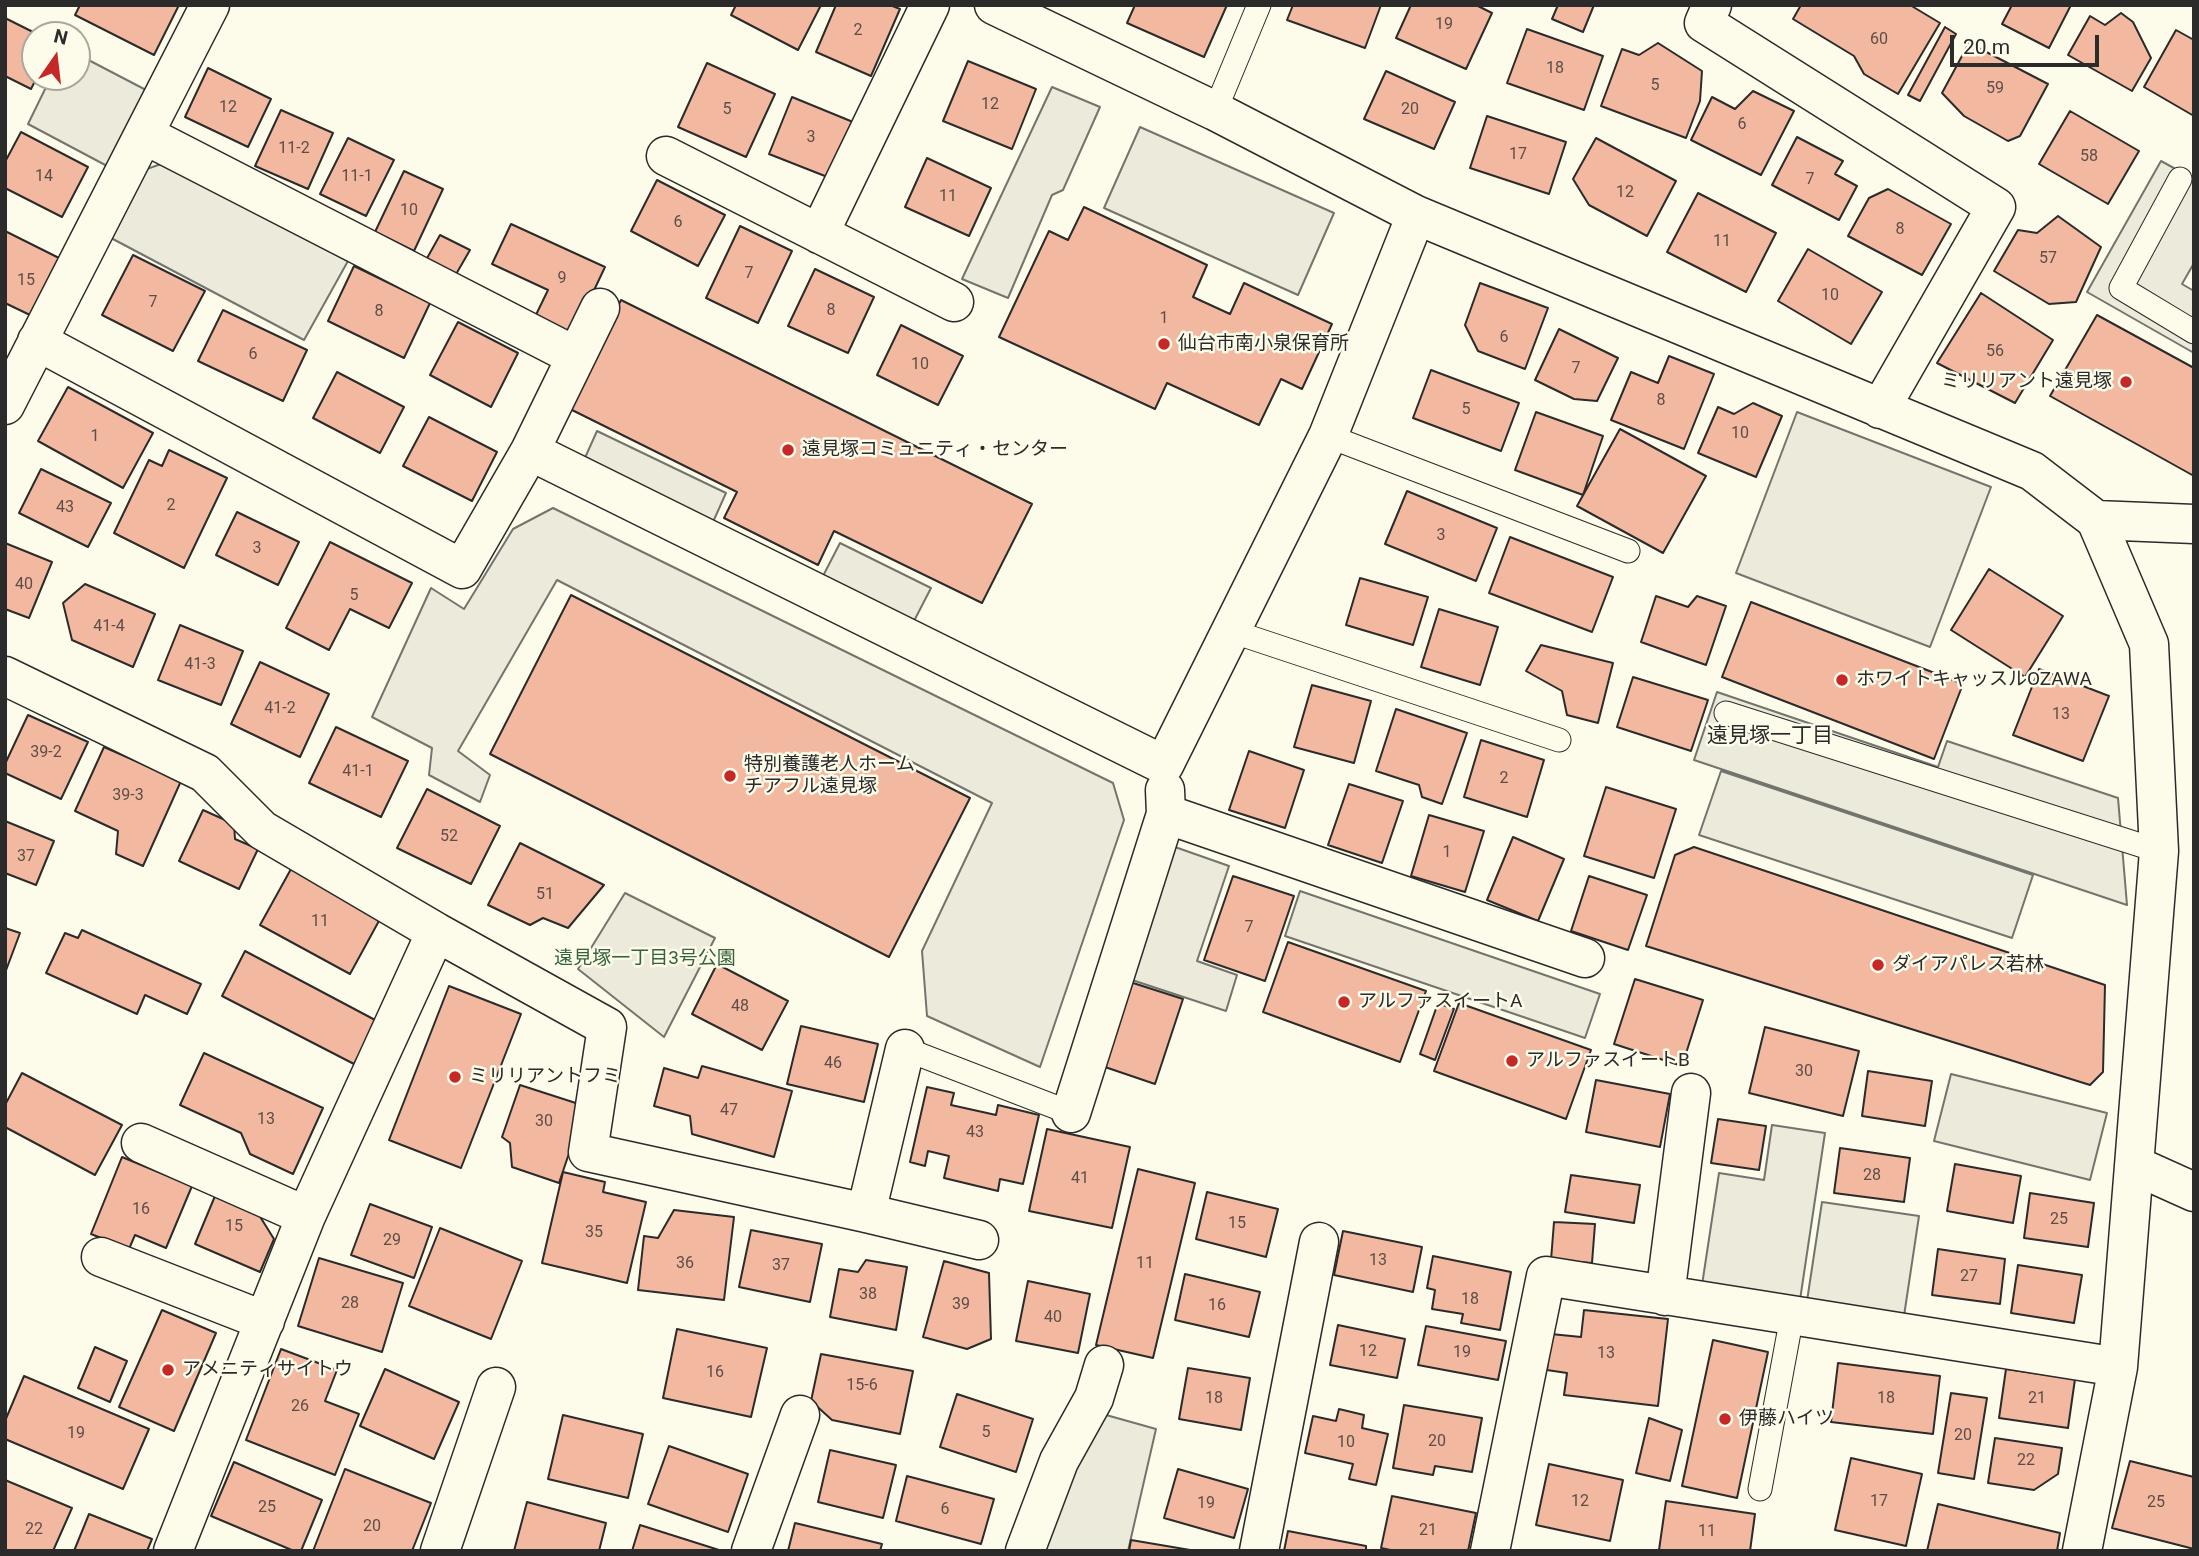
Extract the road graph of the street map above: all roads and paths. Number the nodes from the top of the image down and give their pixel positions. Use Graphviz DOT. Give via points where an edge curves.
graph roads {
  1 [pos="210,5"];
  2 [pos="930,5"];
  3 [pos="994,5"];
  4 [pos="1259,5"];
  5 [pos="1712,5"];
  6 [pos="1215,111"];
  7 [pos="145,135"];
  8 [pos="666,156"];
  9 [pos="2180,179"];
  10 [pos="1416,215"];
  11 [pos="820,234"];
  12 [pos="954,302"];
  13 [pos="600,308"];
  14 [pos="2194,332"];
  15 [pos="37,341"];
  16 [pos="575,356"];
  17 [pos="5,405"];
  18 [pos="1880,409"];
  19 [pos="1328,436"];
  20 [pos="530,451"];
  21 [pos="2096,520"];
  22 [pos="2194,524"];
  23 [pos="1628,551"];
  24 [pos="1231,631"];
  25 [pos="5,676"];
  26 [pos="1726,713"];
  27 [pos="1559,740"];
  28 [pos="1164,765"];
  29 [pos="1166,814"];
  30 [pos="2159,851"];
  31 [pos="436,932"];
  32 [pos="1585,958"];
  33 [pos="905,1049"];
  34 [pos="1691,1093"];
  35 [pos="1071,1113"];
  36 [pos="141,1143"];
  37 [pos="2134,1165"];
  38 [pos="2194,1192"];
  39 [pos="866,1213"];
  40 [pos="306,1216"];
  41 [pos="979,1240"];
  42 [pos="1319,1242"];
  43 [pos="101,1257"];
  44 [pos="1665,1296"];
  45 [pos="1792,1316"];
  46 [pos="265,1321"];
  47 [pos="1104,1365"];
  48 [pos="2118,1367"];
  49 [pos="496,1387"];
  50 [pos="800,1415"];
  51 [pos="1760,1489"];
  52 [pos="173,1551"];
  53 [pos="440,1551"];
  54 [pos="751,1551"];
  55 [pos="1024,1551"];
  56 [pos="1259,1551"];
  57 [pos="1490,1551"];
  58 [pos="2082,1551"];
  1 -- 7 [label="street"];
  2 -- 11 [label="street"];
  3 -- 6 [label="street"];
  4 -- 6 [label="lane"];
  5 -- 18 [label="street" via="1704,23 1996,207"];
  6 -- 10 [label="street"];
  7 -- 15 [label="street"];
  7 -- 16 [label="street"];
  8 -- 11 [label="street"];
  9 -- 14 [label="lane" via="2121,288"];
  10 -- 18 [label="street"];
  10 -- 19 [label="street"];
  11 -- 12 [label="street"];
  13 -- 16 [label="street"];
  15 -- 17 [label="street"];
  15 -- 20 [label="street" via="461,569"];
  16 -- 20 [label="street"];
  18 -- 21 [label="street" via="2032,471"];
  19 -- 23 [label="lane"];
  19 -- 24 [label="street"];
  20 -- 28 [label="street"];
  21 -- 22 [label="street"];
  21 -- 30 [label="street" via="2149,644"];
  24 -- 27 [label="lane"];
  24 -- 28 [label="street"];
  25 -- 31 [label="street" via="205,773 262,830"];
  26 -- 30 [label="lane"];
  28 -- 29 [label="street"];
  29 -- 32 [label="street"];
  29 -- 35 [label="street"];
  30 -- 37 [label="street"];
  31 -- 39 [label="street" via="607,1027 588,1152"];
  31 -- 40 [label="street"];
  33 -- 35 [label="lane"];
  33 -- 39 [label="street"];
  34 -- 44 [label="street"];
  36 -- 40 [label="street"];
  37 -- 38 [label="street"];
  37 -- 48 [label="street"];
  39 -- 41 [label="street"];
  40 -- 46 [label="street"];
  42 -- 56 [label="street"];
  43 -- 46 [label="street"];
  44 -- 45 [label="street"];
  44 -- 57 [label="street" via="1546,1276"];
  45 -- 48 [label="street"];
  45 -- 51 [label="lane"];
  46 -- 52 [label="street"];
  47 -- 55 [label="street" via="1094,1398 1059,1461"];
  48 -- 58 [label="street"];
  49 -- 53 [label="street"];
  50 -- 54 [label="street"];
}
